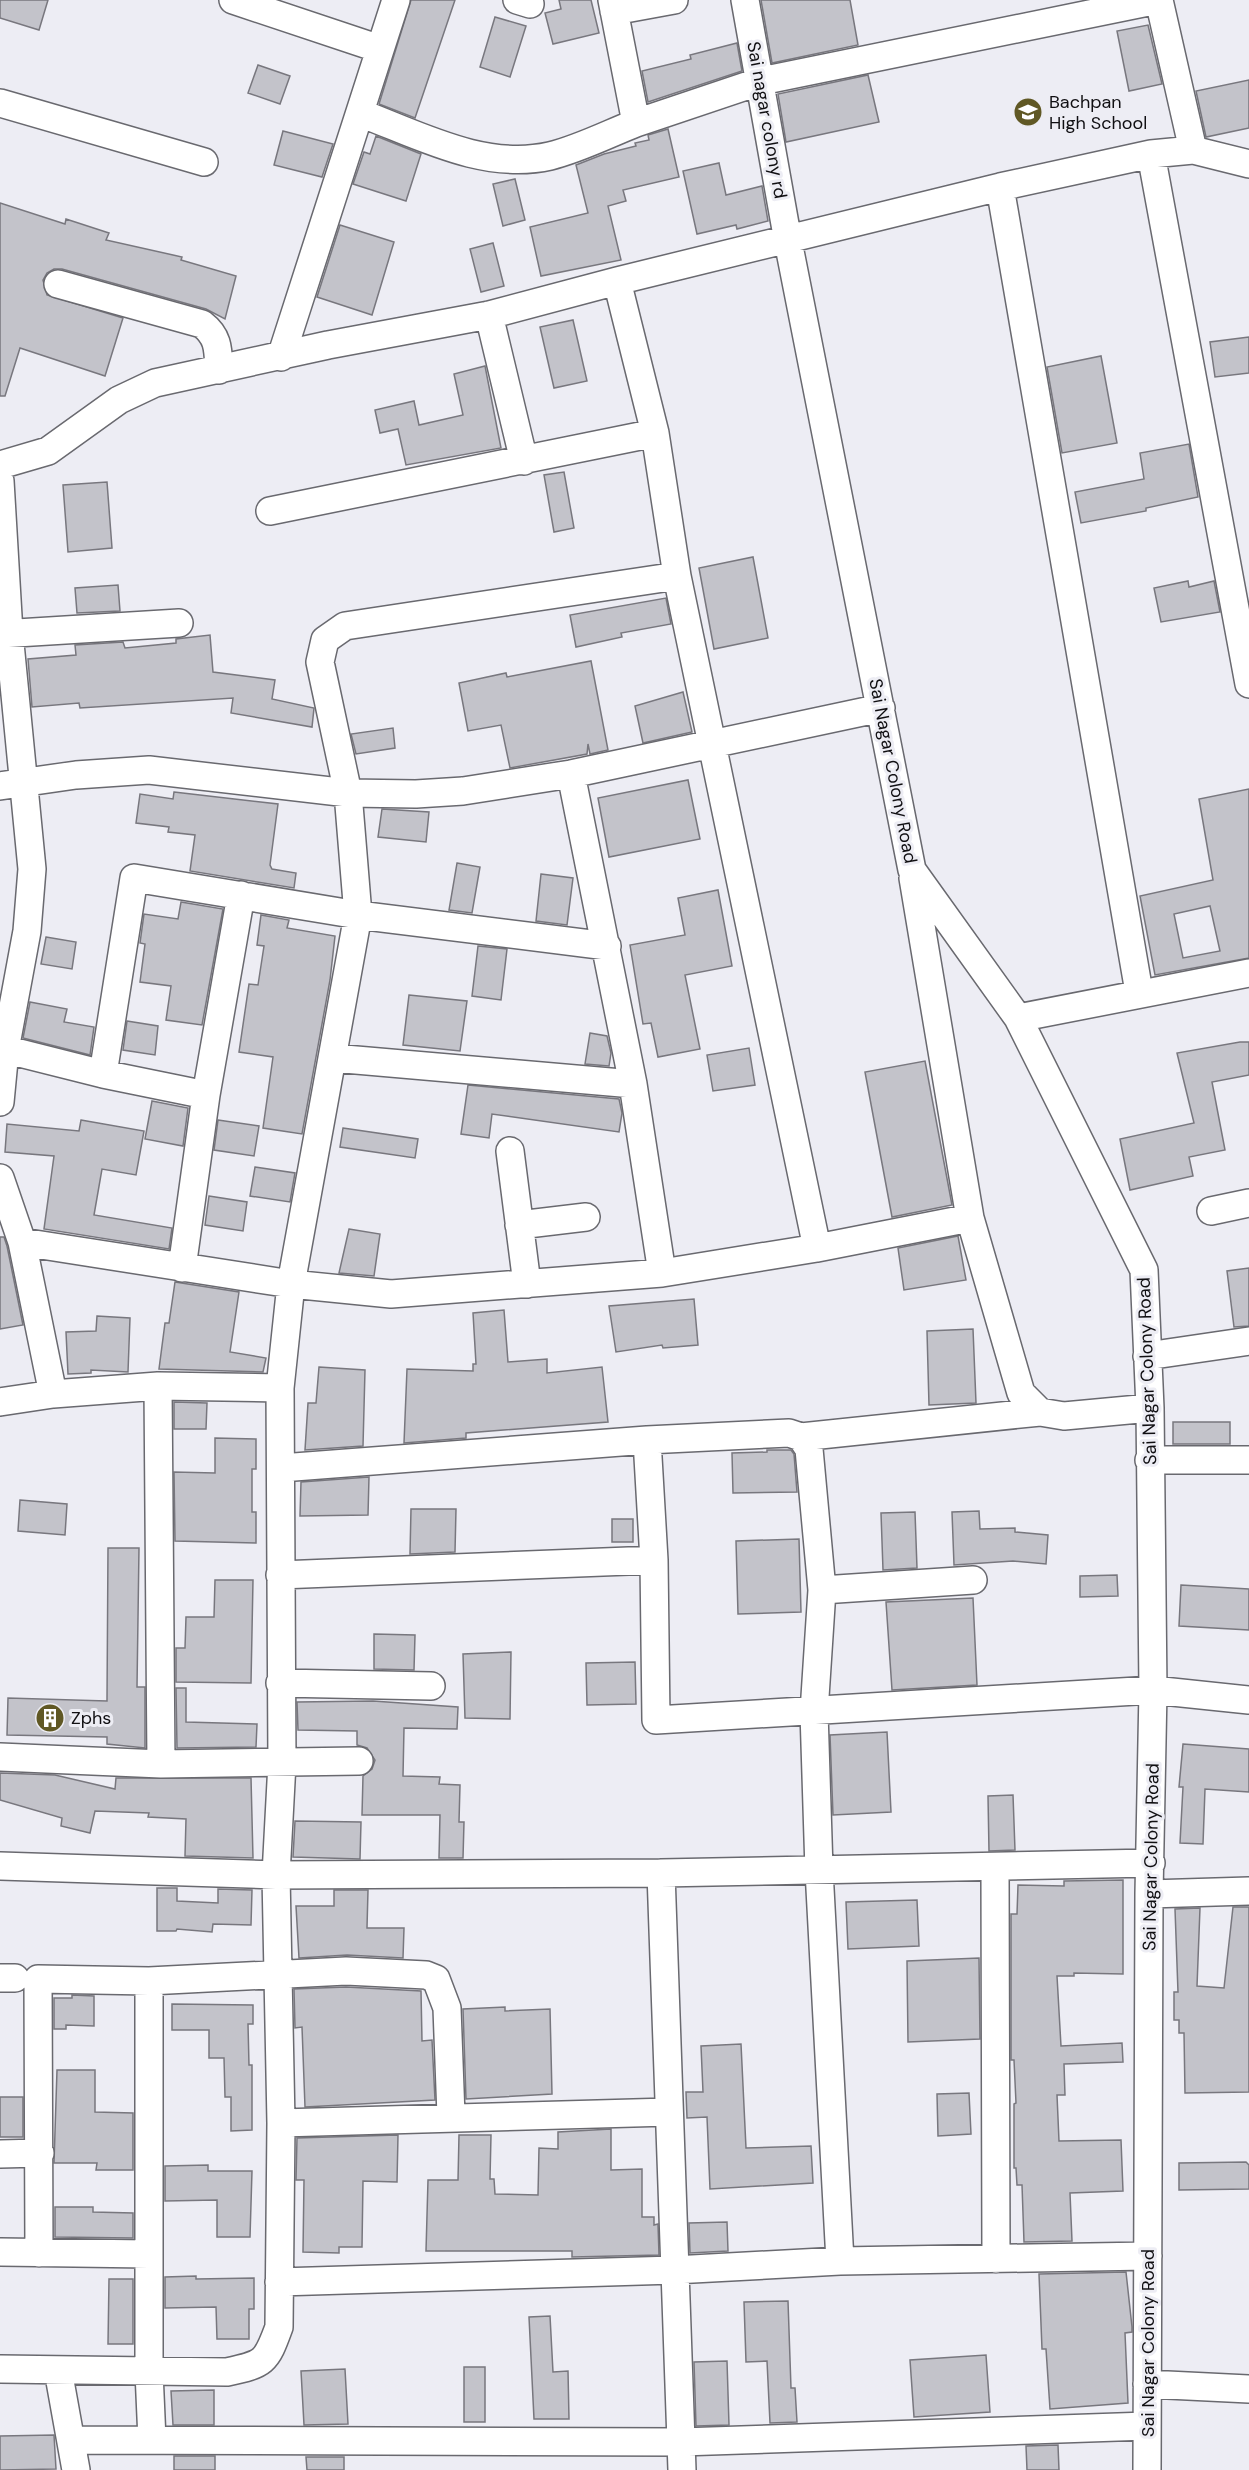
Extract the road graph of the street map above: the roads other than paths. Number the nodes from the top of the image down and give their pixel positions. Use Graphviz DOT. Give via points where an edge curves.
graph roads {
  1 [pos="233,0"];
  2 [pos="396,0"];
  3 [pos="674,0"];
  4 [pos="745,0"];
  5 [pos="1158,0"];
  6 [pos="613,6"];
  7 [pos="380,49"];
  8 [pos="761,81"];
  9 [pos="0,103"];
  10 [pos="360,113"];
  11 [pos="636,123"];
  12 [pos="1193,150"];
  13 [pos="1151,154"];
  14 [pos="204,162"];
  15 [pos="1249,164"];
  16 [pos="1000,187"];
  17 [pos="788,241"];
  18 [pos="617,281"];
  19 [pos="58,284"];
  20 [pos="489,315"];
  21 [pos="281,357"];
  22 [pos="219,370"];
  23 [pos="655,433"];
  24 [pos="524,461"];
  25 [pos="0,465"];
  26 [pos="0,481"];
  27 [pos="270,511"];
  28 [pos="677,576"];
  29 [pos="179,623"];
  30 [pos="4,634"];
  31 [pos="1249,684"];
  32 [pos="881,708"];
  33 [pos="712,743"];
  34 [pos="571,774"];
  35 [pos="12,785"];
  36 [pos="348,793"];
  37 [pos="912,870"];
  38 [pos="241,895"];
  39 [pos="358,915"];
  40 [pos="607,946"];
  41 [pos="1249,972"];
  42 [pos="1139,992"];
  43 [pos="1018,1018"];
  44 [pos="2,1049"];
  45 [pos="333,1058"];
  46 [pos="103,1074"];
  47 [pos="633,1084"];
  48 [pos="206,1095"];
  49 [pos="0,1102"];
  50 [pos="510,1151"];
  51 [pos="0,1178"];
  52 [pos="1249,1203"];
  53 [pos="1211,1211"];
  54 [pos="586,1217"];
  55 [pos="970,1218"];
  56 [pos="519,1225"];
  57 [pos="22,1242"];
  58 [pos="817,1248"];
  59 [pos="182,1268"];
  60 [pos="662,1274"];
  61 [pos="291,1284"];
  62 [pos="527,1284"];
  63 [pos="1249,1341"];
  64 [pos="1147,1356"];
  65 [pos="159,1386"];
  66 [pos="280,1388"];
  67 [pos="53,1394"];
  68 [pos="0,1402"];
  69 [pos="1150,1408"];
  70 [pos="1040,1412"];
  71 [pos="801,1437"];
  72 [pos="647,1440"];
  73 [pos="1149,1460"];
  74 [pos="1249,1460"];
  75 [pos="281,1468"];
  76 [pos="654,1560"];
  77 [pos="280,1575"];
  78 [pos="973,1580"];
  79 [pos="822,1590"];
  80 [pos="280,1683"];
  81 [pos="431,1686"];
  82 [pos="1153,1690"];
  83 [pos="1249,1700"];
  84 [pos="814,1712"];
  85 [pos="0,1757"];
  86 [pos="359,1761"];
  87 [pos="282,1763"];
  88 [pos="161,1764"];
  89 [pos="1150,1863"];
  90 [pos="0,1866"];
  91 [pos="995,1868"];
  92 [pos="819,1870"];
  93 [pos="661,1873"];
  94 [pos="276,1875"];
  95 [pos="1249,1891"];
  96 [pos="1149,1894"];
  97 [pos="277,1973"];
  98 [pos="149,1981"];
  99 [pos="669,2112"];
  100 [pos="452,2116"];
  101 [pos="281,2123"];
  102 [pos="40,2153"];
  103 [pos="0,2154"];
  104 [pos="0,2252"];
  105 [pos="39,2253"];
  106 [pos="149,2254"];
  107 [pos="1148,2256"];
  108 [pos="996,2259"];
  109 [pos="840,2261"];
  110 [pos="674,2270"];
  111 [pos="279,2282"];
  112 [pos="0,2368"];
  113 [pos="58,2370"];
  114 [pos="149,2372"];
  115 [pos="1147,2384"];
  116 [pos="1249,2390"];
  117 [pos="1147,2426"];
  118 [pos="71,2440"];
  119 [pos="152,2440"];
  120 [pos="681,2442"];
  121 [pos="76,2470"];
  122 [pos="682,2470"];
  123 [pos="1147,2470"];
  1 -- 7 [label="street"];
  2 -- 7 [label="street"];
  3 -- 6 [label="street"];
  4 -- 8 [label="street, Sai nagar colony rd"];
  5 -- 8 [label="street"];
  5 -- 12 [label="street"];
  6 -- 11 [label="street"];
  7 -- 10 [label="street"];
  8 -- 11 [label="street"];
  8 -- 17 [label="street, Sai nagar colony rd"];
  9 -- 14 [label="street"];
  10 -- 11 [label="street" via="468,154 510,160 550,156"];
  10 -- 21 [label="street"];
  12 -- 13 [label="street"];
  12 -- 15 [label="street"];
  13 -- 16 [label="street"];
  13 -- 31 [label="street"];
  16 -- 17 [label="street"];
  16 -- 42 [label="street"];
  17 -- 18 [label="street"];
  17 -- 32 [label="street, Sai Nagar Colony Road"];
  18 -- 20 [label="street"];
  18 -- 23 [label="street"];
  19 -- 22 [label="street" via="202,324 213,332 218,345"];
  20 -- 21 [label="street"];
  20 -- 24 [label="street"];
  21 -- 22 [label="street"];
  22 -- 25 [label="street" via="155,383 119,400 48,451"];
  23 -- 24 [label="street"];
  23 -- 28 [label="street"];
  24 -- 27 [label="street"];
  26 -- 30 [label="street"];
  28 -- 33 [label="street"];
  28 -- 36 [label="street" via="345,626 325,640 320,662"];
  29 -- 30 [label="street"];
  30 -- 35 [label="street"];
  32 -- 33 [label="street"];
  32 -- 37 [label="street, Sai Nagar Colony Road"];
  33 -- 34 [label="street"];
  33 -- 58 [label="street"];
  34 -- 36 [label="street" via="463,791"];
  34 -- 40 [label="street"];
  35 -- 36 [label="street" via="149,770"];
  35 -- 44 [label="street" via="33,869 27,931"];
  36 -- 39 [label="street"];
  37 -- 43 [label="street, Sai Nagar Colony Road"];
  37 -- 55 [label="street"];
  38 -- 39 [label="street"];
  38 -- 46 [label="street" via="134,878"];
  38 -- 48 [label="street"];
  39 -- 40 [label="street"];
  39 -- 45 [label="street"];
  40 -- 47 [label="street"];
  41 -- 42 [label="street"];
  42 -- 43 [label="street"];
  43 -- 64 [label="street, Sai Nagar Colony Road" via="1144,1270"];
  44 -- 46 [label="street"];
  44 -- 49 [label="street"];
  45 -- 47 [label="street"];
  45 -- 61 [label="street"];
  46 -- 48 [label="street"];
  47 -- 60 [label="street"];
  48 -- 59 [label="street"];
  50 -- 56 [label="street"];
  51 -- 57 [label="street"];
  52 -- 53 [label="street"];
  54 -- 56 [label="street"];
  55 -- 58 [label="street"];
  55 -- 70 [label="street" via="1021,1393"];
  56 -- 62 [label="street"];
  57 -- 59 [label="street"];
  57 -- 67 [label="street"];
  58 -- 60 [label="street"];
  59 -- 61 [label="street"];
  60 -- 62 [label="street"];
  61 -- 62 [label="street" via="391,1294"];
  61 -- 66 [label="street"];
  63 -- 64 [label="street"];
  64 -- 69 [label="street, Sai Nagar Colony Road"];
  65 -- 66 [label="street"];
  65 -- 67 [label="street"];
  65 -- 88 [label="street"];
  66 -- 75 [label="street"];
  67 -- 68 [label="street"];
  69 -- 70 [label="street" via="1064,1416"];
  69 -- 73 [label="street, Sai Nagar Colony Road"];
  70 -- 71 [label="street"];
  71 -- 72 [label="street" via="789,1433"];
  71 -- 79 [label="street" via="808,1449"];
  72 -- 75 [label="street"];
  72 -- 76 [label="street"];
  73 -- 74 [label="street"];
  73 -- 82 [label="street, Sai Nagar Colony Road"];
  75 -- 77 [label="street"];
  76 -- 77 [label="street"];
  76 -- 84 [label="street" via="656,1720"];
  77 -- 80 [label="street"];
  78 -- 79 [label="street"];
  79 -- 84 [label="street"];
  80 -- 81 [label="street"];
  80 -- 87 [label="street"];
  82 -- 83 [label="street"];
  82 -- 84 [label="street"];
  82 -- 89 [label="street, Sai Nagar Colony Road"];
  84 -- 92 [label="street"];
  85 -- 88 [label="street"];
  86 -- 87 [label="street"];
  87 -- 88 [label="street"];
  87 -- 94 [label="street"];
  89 -- 91 [label="street"];
  89 -- 96 [label="street, Sai Nagar Colony Road"];
  90 -- 94 [label="street"];
  91 -- 92 [label="street"];
  91 -- 108 [label="street"];
  92 -- 93 [label="street"];
  92 -- 109 [label="street"];
  93 -- 94 [label="street"];
  93 -- 99 [label="street"];
  94 -- 97 [label="street"];
  95 -- 96 [label="street"];
  96 -- 107 [label="street, Sai Nagar Colony Road"];
  97 -- 98 [label="street"];
  97 -- 100 [label="street" via="416,1973 436,1979 447,2008"];
  97 -- 101 [label="street"];
  98 -- 102 [label="street" via="38,1979"];
  98 -- 106 [label="street"];
  99 -- 100 [label="street"];
  99 -- 110 [label="street"];
  100 -- 101 [label="street"];
  101 -- 111 [label="street"];
  102 -- 103 [label="street"];
  102 -- 105 [label="street"];
  104 -- 105 [label="street"];
  105 -- 106 [label="street"];
  106 -- 114 [label="street"];
  107 -- 108 [label="street"];
  107 -- 115 [label="street, Sai Nagar Colony Road"];
  108 -- 109 [label="street"];
  109 -- 110 [label="street"];
  110 -- 111 [label="street"];
  110 -- 120 [label="street"];
  111 -- 114 [label="street" via="279,2327 269,2352 257,2365 227,2372"];
  112 -- 113 [label="street"];
  113 -- 114 [label="street"];
  113 -- 118 [label="street"];
  114 -- 119 [label="street"];
  115 -- 116 [label="street"];
  115 -- 117 [label="street, Sai Nagar Colony Road"];
  117 -- 120 [label="street"];
  117 -- 123 [label="street, Sai Nagar Colony Road"];
  118 -- 119 [label="street"];
  118 -- 121 [label="street"];
  119 -- 120 [label="street"];
  120 -- 122 [label="street"];
}
